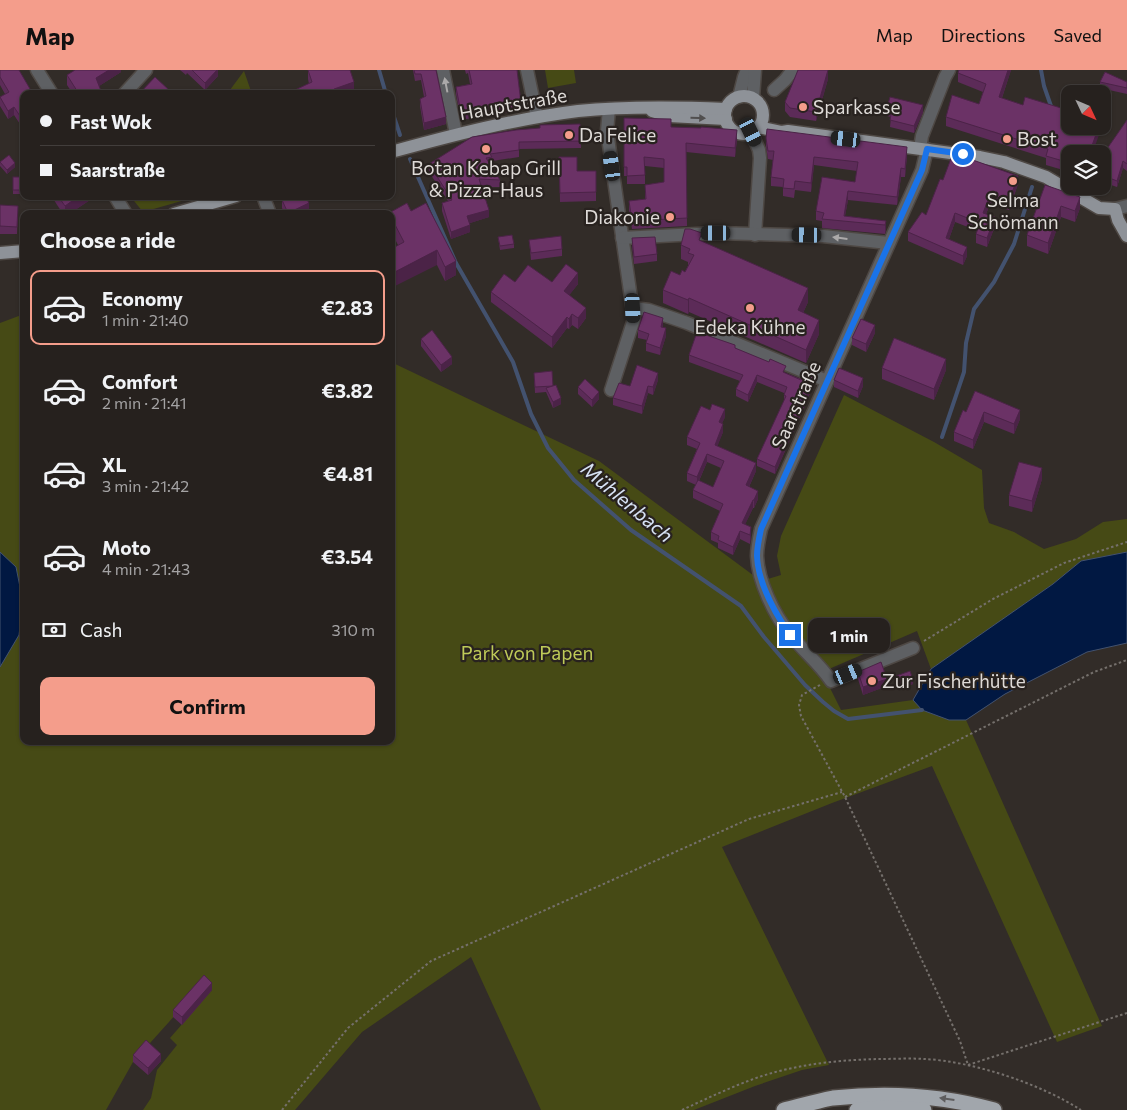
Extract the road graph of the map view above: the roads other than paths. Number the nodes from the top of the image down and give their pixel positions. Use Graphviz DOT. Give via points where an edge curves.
graph roads {
  1 [pos="37,70"];
  2 [pos="146,70"];
  3 [pos="443,70"];
  4 [pos="527,70"];
  5 [pos="747,70"];
  6 [pos="755,70"];
  7 [pos="793,70"];
  8 [pos="949,70"];
  9 [pos="50,90"];
  10 [pos="128,90"];
  11 [pos="774,90"];
  12 [pos="740,96"];
  13 [pos="753,98"];
  14 [pos="608,109"];
  15 [pos="726,114"];
  16 [pos="537,118"];
  17 [pos="757,125"];
  18 [pos="456,134"];
  19 [pos="923,149"];
  20 [pos="395,151"];
  21 [pos="222,200"];
  22 [pos="1121,208"];
  23 [pos="188,210"];
  24 [pos="755,234"];
  25 [pos="1127,236"];
  26 [pos="622,238"];
  27 [pos="888,243"];
  28 [pos="20,251"];
  29 [pos="0,253"];
  30 [pos="633,308"];
  31 [pos="826,381"];
  32 [pos="611,390"];
  33 [pos="913,648"];
  34 [pos="784,1110"];
  35 [pos="857,1110"];
  36 [pos="924,1110"];
  37 [pos="994,1110"];
  1 -- 9 [label="street"];
  2 -- 10 [label="street"];
  18 -- 3 [label="street, one-way"];
  4 -- 16 [label="street"];
  5 -- 12 [label="street"];
  6 -- 13 [label="street"];
  7 -- 11 [label="street"];
  8 -- 19 [label="street, Saarstraße" via="922,136"];
  12 -- 13 [label="main road"];
  12 -- 15 [label="main road" via="731,101"];
  13 -- 17 [label="main road" via="760,105"];
  14 -- 15 [label="main road, Hauptstraße" via="644,109 669,116"];
  14 -- 16 [label="main road, Hauptstraße"];
  14 -- 26 [label="street" via="607,131"];
  15 -- 17 [label="main road" via="730,127 738,132"];
  16 -- 18 [label="main road, Hauptstraße"];
  17 -- 19 [label="main road" via="782,132"];
  17 -- 24 [label="street" via="760,158"];
  18 -- 20 [label="main road, Hauptstraße"];
  19 -- 22 [label="main road" via="1017,166 1040,174 1099,208"];
  19 -- 27 [label="street, Saarstraße" via="922,170"];
  21 -- 23 [label="main road"];
  22 -- 25 [label="main road" via="1118,220"];
  24 -- 26 [label="street" via="688,233"];
  27 -- 24 [label="street, one-way" via="824,236"];
  26 -- 30 [label="street"];
  27 -- 31 [label="street, Saarstraße"];
  28 -- 29 [label="main road"];
  30 -- 31 [label="street" via="687,323"];
  30 -- 32 [label="street" via="632,328"];
  31 -- 33 [label="street, Saarstraße" via="761,529 757,557 760,572 781,622 831,680"];
  37 -- 34 [label="highway, one-way" via="926,1096 882,1094 831,1099"];
  35 -- 36 [label="highway"];
}
